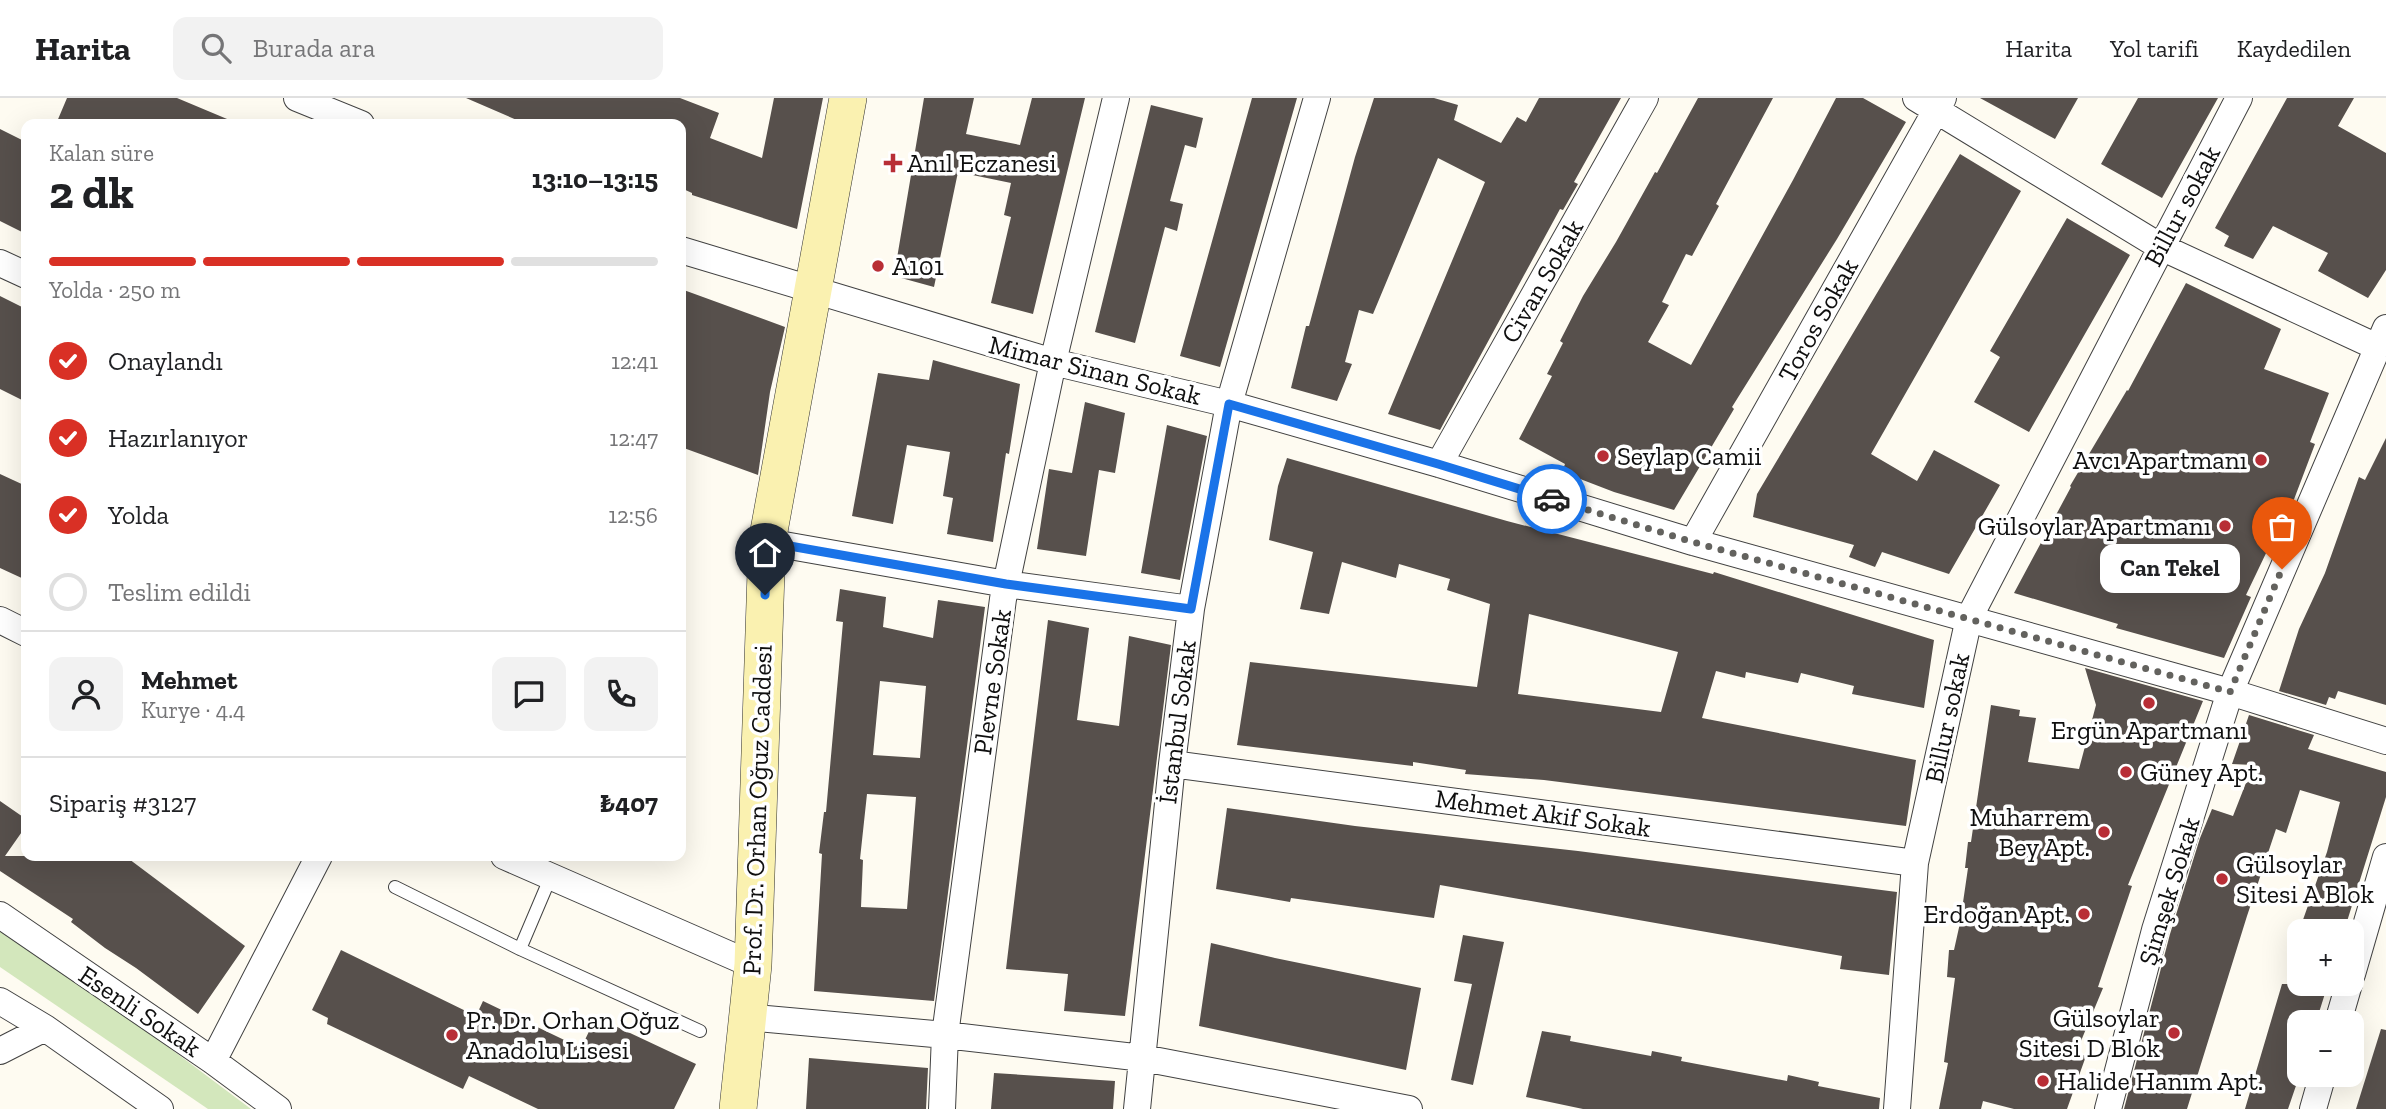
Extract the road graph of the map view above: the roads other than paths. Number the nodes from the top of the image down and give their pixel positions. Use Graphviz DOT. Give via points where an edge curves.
graph roads {
  1 [pos="297,98"];
  2 [pos="848,98"];
  3 [pos="1116,98"];
  4 [pos="1317,98"];
  5 [pos="1646,98"];
  6 [pos="2239,98"];
  7 [pos="1931,102"];
  8 [pos="349,119"];
  9 [pos="2161,247"];
  10 [pos="686,252"];
  11 [pos="0,263"];
  12 [pos="21,273"];
  13 [pos="813,290"];
  14 [pos="2381,338"];
  15 [pos="1053,362"];
  16 [pos="1229,404"];
  17 [pos="1438,464"];
  18 [pos="767,542"];
  19 [pos="1693,542"];
  20 [pos="1006,584"];
  21 [pos="1191,609"];
  22 [pos="1969,618"];
  23 [pos="0,620"];
  24 [pos="21,630"];
  25 [pos="2230,692"];
  26 [pos="2386,741"];
  27 [pos="1172,764"];
  28 [pos="2386,857"];
  29 [pos="316,861"];
  30 [pos="516,861"];
  31 [pos="1915,863"];
  32 [pos="551,876"];
  33 [pos="395,887"];
  34 [pos="0,915"];
  35 [pos="2364,933"];
  36 [pos="520,949"];
  37 [pos="753,965"];
  38 [pos="0,1001"];
  39 [pos="746,1017"];
  40 [pos="45,1028"];
  41 [pos="700,1031"];
  42 [pos="945,1035"];
  43 [pos="0,1051"];
  44 [pos="1143,1058"];
  45 [pos="213,1060"];
  46 [pos="2319,1087"];
  47 [pos="160,1109"];
  48 [pos="278,1109"];
  49 [pos="738,1109"];
  50 [pos="942,1109"];
  51 [pos="1137,1109"];
  52 [pos="1404,1109"];
  53 [pos="1897,1109"];
  54 [pos="2108,1109"];
  55 [pos="2313,1109"];
  1 -- 8 [label="street"];
  2 -- 13 [label="main road, Prof. Dr. Orhan Oğuz Caddesi"];
  3 -- 15 [label="street, Plevne Sokak"];
  4 -- 16 [label="street, İstanbul Sokak"];
  5 -- 17 [label="street, Civan Sokak"];
  6 -- 9 [label="street, Billur sokak"];
  7 -- 9 [label="street"];
  7 -- 19 [label="street, Toros Sokak"];
  9 -- 14 [label="street"];
  9 -- 22 [label="street, Billur sokak"];
  10 -- 13 [label="street, Mimar Sinan Sokak"];
  11 -- 12 [label="street"];
  13 -- 15 [label="street, Mimar Sinan Sokak"];
  13 -- 18 [label="main road, Prof. Dr. Orhan Oğuz Caddesi"];
  14 -- 25 [label="street, Şimşek Sokak"];
  15 -- 16 [label="street, Mimar Sinan Sokak"];
  15 -- 20 [label="street, Plevne Sokak"];
  16 -- 17 [label="street, Mimar Sinan Sokak"];
  16 -- 21 [label="street, İstanbul Sokak"];
  17 -- 19 [label="street, Mimar Sinan Sokak"];
  18 -- 20 [label="street"];
  18 -- 37 [label="main road, Prof. Dr. Orhan Oğuz Caddesi"];
  19 -- 22 [label="street, Mimar Sinan Sokak"];
  20 -- 21 [label="street"];
  20 -- 42 [label="street, Plevne Sokak"];
  21 -- 27 [label="street, İstanbul Sokak"];
  22 -- 25 [label="street, Mimar Sinan Sokak"];
  22 -- 31 [label="street, Billur sokak"];
  23 -- 24 [label="street"];
  25 -- 26 [label="street, Mimar Sinan Sokak"];
  25 -- 54 [label="street, Şimşek Sokak" via="2155,930"];
  27 -- 31 [label="street, Mehmet Akif Sokak"];
  27 -- 44 [label="street, İstanbul Sokak"];
  28 -- 35 [label="street"];
  29 -- 45 [label="street"];
  30 -- 32 [label="street"];
  31 -- 53 [label="street, Billur sokak"];
  32 -- 36 [label="lane"];
  32 -- 37 [label="street"];
  33 -- 36 [label="lane"];
  34 -- 45 [label="street, Esenli Sokak"];
  36 -- 41 [label="lane"];
  37 -- 39 [label="main road, Prof. Dr. Orhan Oğuz Caddesi"];
  38 -- 40 [label="street"];
  39 -- 42 [label="street"];
  39 -- 49 [label="main road, Prof. Dr. Orhan Oğuz Caddesi"];
  40 -- 43 [label="street"];
  40 -- 47 [label="street"];
  42 -- 44 [label="street"];
  42 -- 50 [label="street, Plevne Sokak"];
  44 -- 51 [label="street, İstanbul Sokak"];
  44 -- 52 [label="street"];
  45 -- 48 [label="street, Esenli Sokak"];
  46 -- 55 [label="street"];
}
